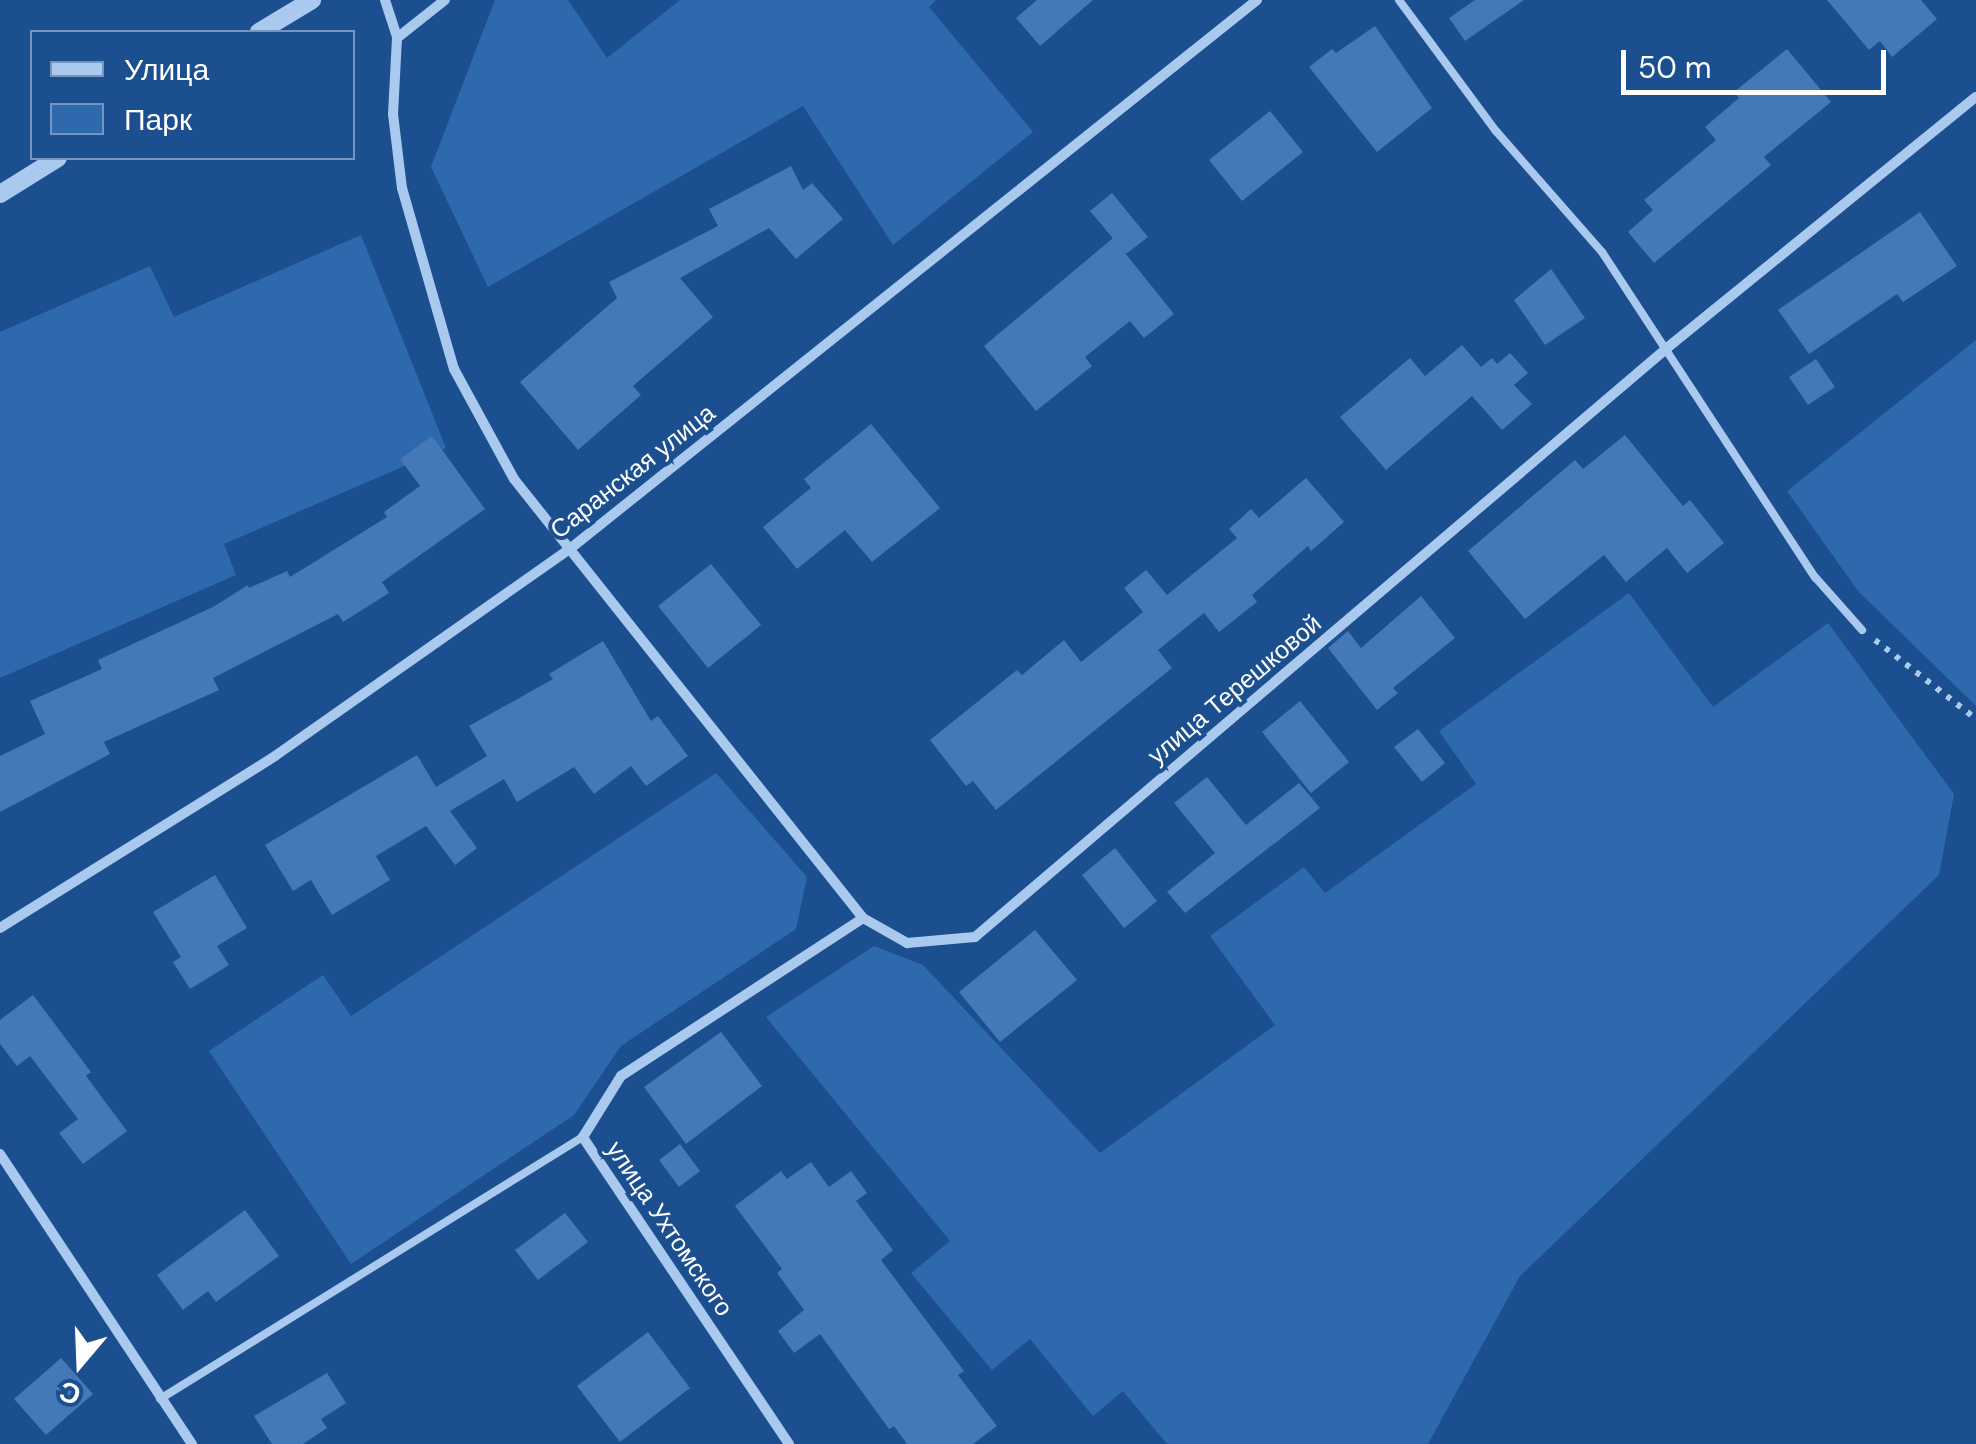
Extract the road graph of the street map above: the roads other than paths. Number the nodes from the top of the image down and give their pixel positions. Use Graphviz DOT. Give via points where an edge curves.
graph roads {
  1 [pos="312,0"];
  2 [pos="385,0"];
  3 [pos="445,0"];
  4 [pos="1256,0"];
  5 [pos="1399,0"];
  6 [pos="261,30"];
  7 [pos="397,38"];
  8 [pos="1976,98"];
  9 [pos="55,160"];
  10 [pos="0,194"];
  11 [pos="1666,348"];
  12 [pos="571,548"];
  13 [pos="1862,630"];
  14 [pos="863,918"];
  15 [pos="0,928"];
  16 [pos="583,1137"];
  17 [pos="0,1154"];
  18 [pos="160,1399"];
  19 [pos="192,1444"];
  20 [pos="789,1444"];
  1 -- 6 [label="street"];
  2 -- 7 [label="street"];
  3 -- 7 [label="street"];
  4 -- 12 [label="street, Саранская улица"];
  5 -- 11 [label="lane" via="1496,131 1602,252"];
  7 -- 12 [label="street, улица Терешковой" via="392,114 402,188 454,369 514,479"];
  8 -- 11 [label="street, улица Терешковой"];
  9 -- 10 [label="street"];
  11 -- 13 [label="lane" via="1815,577"];
  11 -- 14 [label="street, улица Терешковой" via="976,937 907,943"];
  12 -- 14 [label="street, улица Терешковой"];
  12 -- 15 [label="street, Саранская улица" via="275,756"];
  14 -- 16 [label="street, улица Ухтомского" via="620,1076"];
  16 -- 18 [label="lane"];
  16 -- 20 [label="street, улица Ухтомского"];
  17 -- 18 [label="street"];
  18 -- 19 [label="street"];
}
